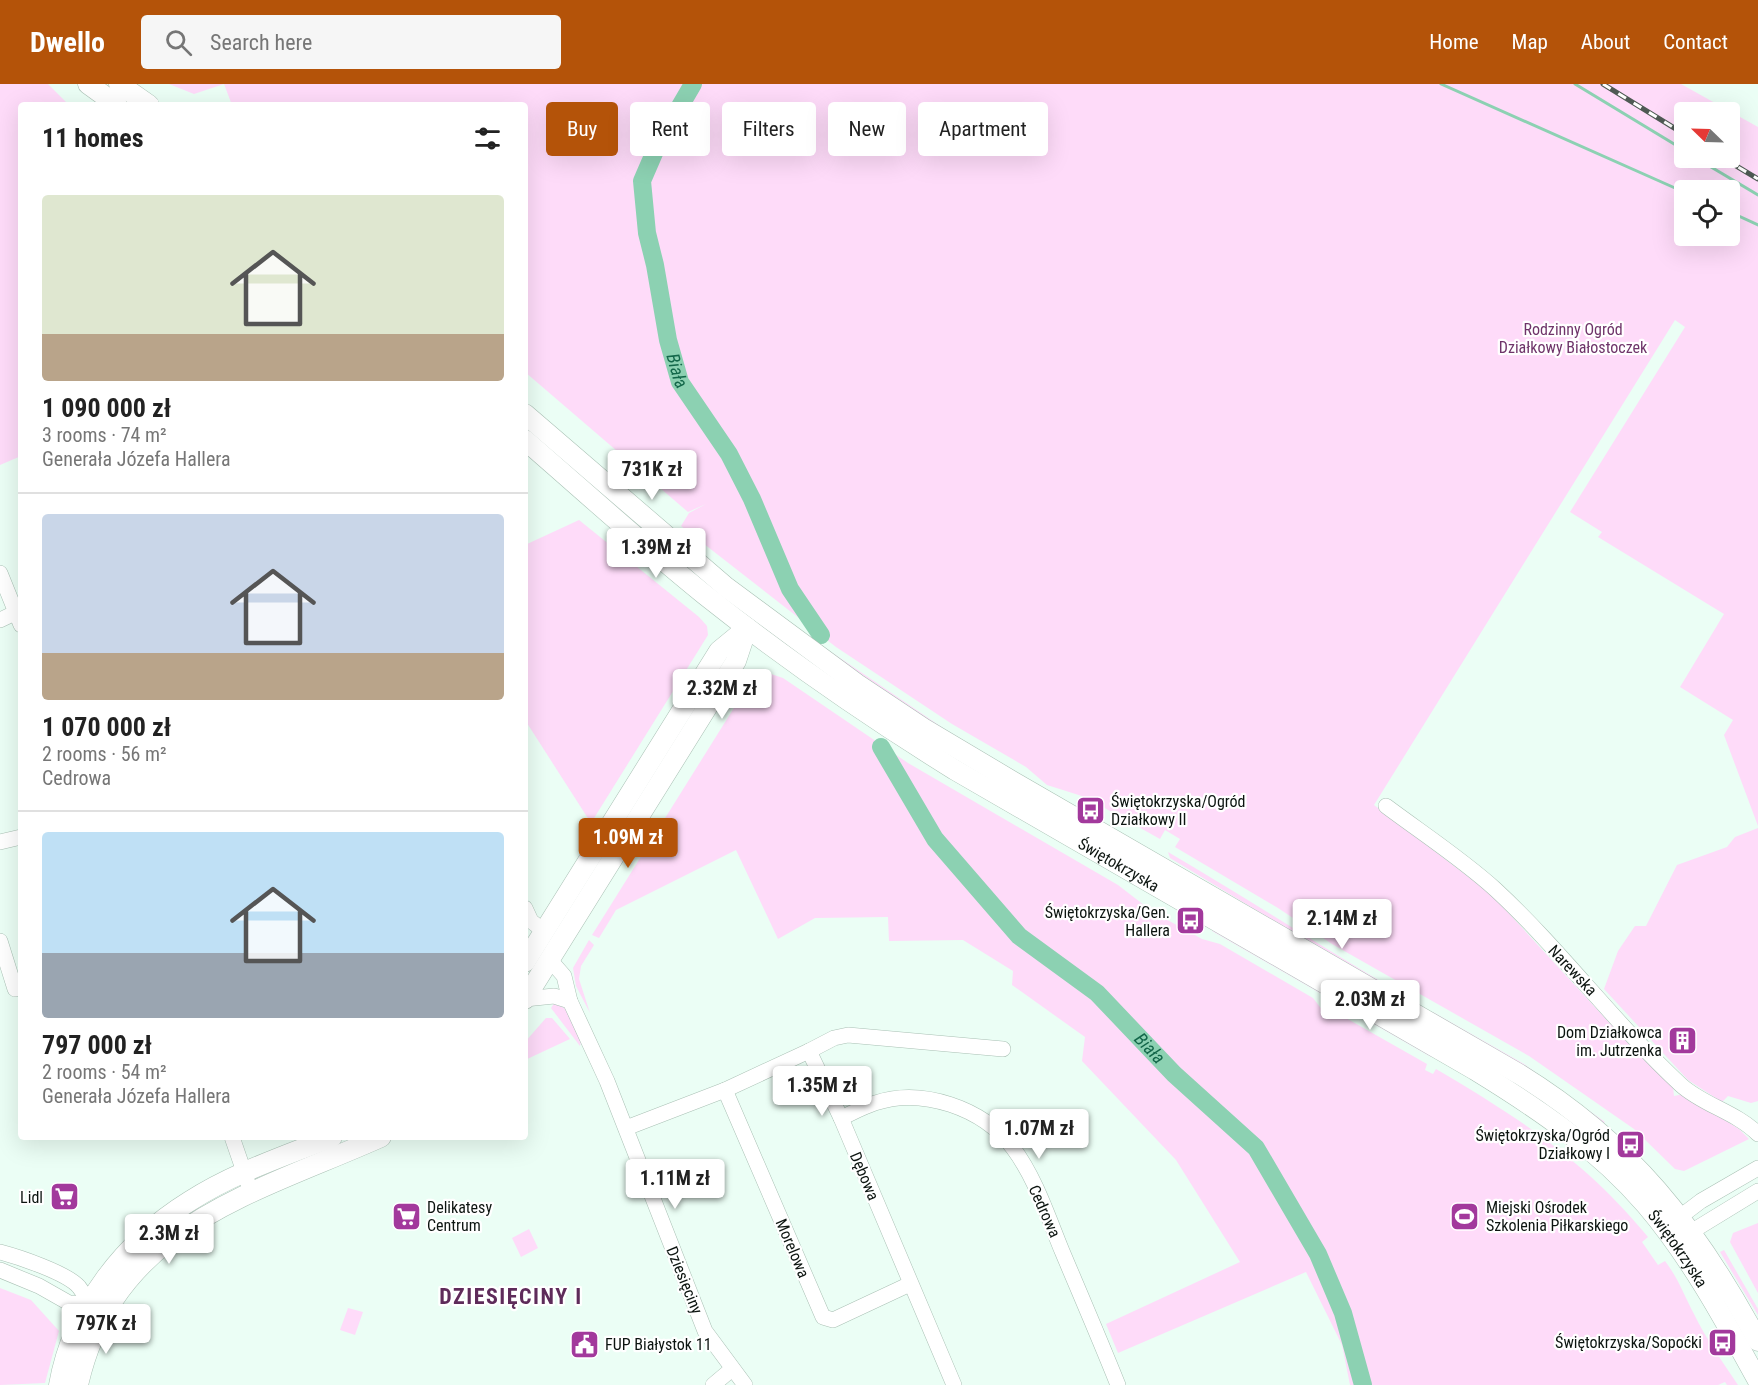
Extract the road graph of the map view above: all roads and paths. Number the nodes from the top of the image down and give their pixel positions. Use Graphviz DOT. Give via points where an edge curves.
graph roads {
  1 [pos="88,84"];
  2 [pos="119,84"];
  3 [pos="113,102"];
  4 [pos="145,102"];
  5 [pos="528,417"];
  6 [pos="528,443"];
  7 [pos="0,573"];
  8 [pos="18,614"];
  9 [pos="18,616"];
  10 [pos="0,620"];
  11 [pos="753,620"];
  12 [pos="646,787"];
  13 [pos="1386,806"];
  14 [pos="18,838"];
  15 [pos="0,842"];
  16 [pos="528,914"];
  17 [pos="544,931"];
  18 [pos="0,941"];
  19 [pos="528,957"];
  20 [pos="550,960"];
  21 [pos="15,989"];
  22 [pos="528,994"];
  23 [pos="528,999"];
  24 [pos="570,1001"];
  25 [pos="1406,1020"];
  26 [pos="1003,1049"];
  27 [pos="809,1051"];
  28 [pos="725,1090"];
  29 [pos="841,1118"];
  30 [pos="626,1128"];
  31 [pos="1758,1134"];
  32 [pos="233,1140"];
  33 [pos="325,1140"];
  34 [pos="374,1140"];
  35 [pos="1758,1168"];
  36 [pos="247,1173"];
  37 [pos="1744,1176"];
  38 [pos="251,1192"];
  39 [pos="1756,1192"];
  40 [pos="1686,1223"];
  41 [pos="1670,1236"];
  42 [pos="0,1252"];
  43 [pos="129,1265"];
  44 [pos="0,1270"];
  45 [pos="910,1284"];
  46 [pos="96,1309"];
  47 [pos="1758,1341"];
  48 [pos="732,1369"];
  49 [pos="1758,1381"];
  50 [pos="59,1385"];
  51 [pos="78,1385"];
  52 [pos="713,1385"];
  53 [pos="745,1385"];
  54 [pos="954,1385"];
  55 [pos="1118,1385"];
  1 -- 3 [label="main road"];
  2 -- 4 [label="main road"];
  5 -- 11 [label="main road, Świętokrzyska" via="677,547"];
  6 -- 11 [label="main road, Świętokrzyska" via="651,550"];
  7 -- 8 [label="street"];
  9 -- 10 [label="street"];
  11 -- 12 [label="main road" via="720,651"];
  11 -- 25 [label="main road, Świętokrzyska" via="882,724 960,761"];
  12 -- 17 [label="main road"];
  12 -- 20 [label="main road"];
  13 -- 31 [label="street, Narewska" via="1494,888 1684,1088"];
  14 -- 15 [label="street"];
  16 -- 17 [label="street"];
  17 -- 19 [label="main road"];
  18 -- 21 [label="street"];
  20 -- 22 [label="main road"];
  20 -- 24 [label="street, Dziesięciny" via="564,976"];
  23 -- 24 [label="street" via="554,996"];
  24 -- 30 [label="street, Dziesięciny"];
  25 -- 40 [label="main road, Świętokrzyska" via="1519,1074 1566,1106 1623,1153"];
  25 -- 41 [label="main road, Świętokrzyska" via="1554,1121 1620,1178"];
  26 -- 27 [label="street" via="848,1035"];
  27 -- 28 [label="street"];
  27 -- 29 [label="street, Dębowa"];
  28 -- 30 [label="street"];
  28 -- 45 [label="street, Morelowa" via="823,1317 833,1320"];
  29 -- 45 [label="street, Dębowa"];
  29 -- 55 [label="street, Cedrowa" via="898,1098 946,1103 991,1126 1013,1148 1046,1212"];
  30 -- 48 [label="street, Dziesięciny" via="703,1325"];
  32 -- 36 [label="street"];
  33 -- 36 [label="main road"];
  34 -- 38 [label="main road"];
  35 -- 37 [label="street"];
  36 -- 38 [label="street"];
  36 -- 43 [label="main road" via="191,1200 154,1227"];
  37 -- 39 [label="street" via="1745,1189"];
  37 -- 40 [label="street" via="1701,1201"];
  38 -- 43 [label="main road" via="207,1213"];
  39 -- 40 [label="street"];
  40 -- 41 [label="street"];
  40 -- 47 [label="main road, Świętokrzyska" via="1727,1284"];
  41 -- 49 [label="main road, Świętokrzyska" via="1712,1298"];
  42 -- 46 [label="street" via="44,1267 78,1286"];
  43 -- 46 [label="main road"];
  44 -- 46 [label="street" via="69,1303"];
  45 -- 54 [label="street, Dębowa"];
  46 -- 50 [label="main road" via="73,1334"];
  46 -- 51 [label="main road"];
  48 -- 52 [label="street"];
  48 -- 53 [label="street, Dziesięciny"];
}
